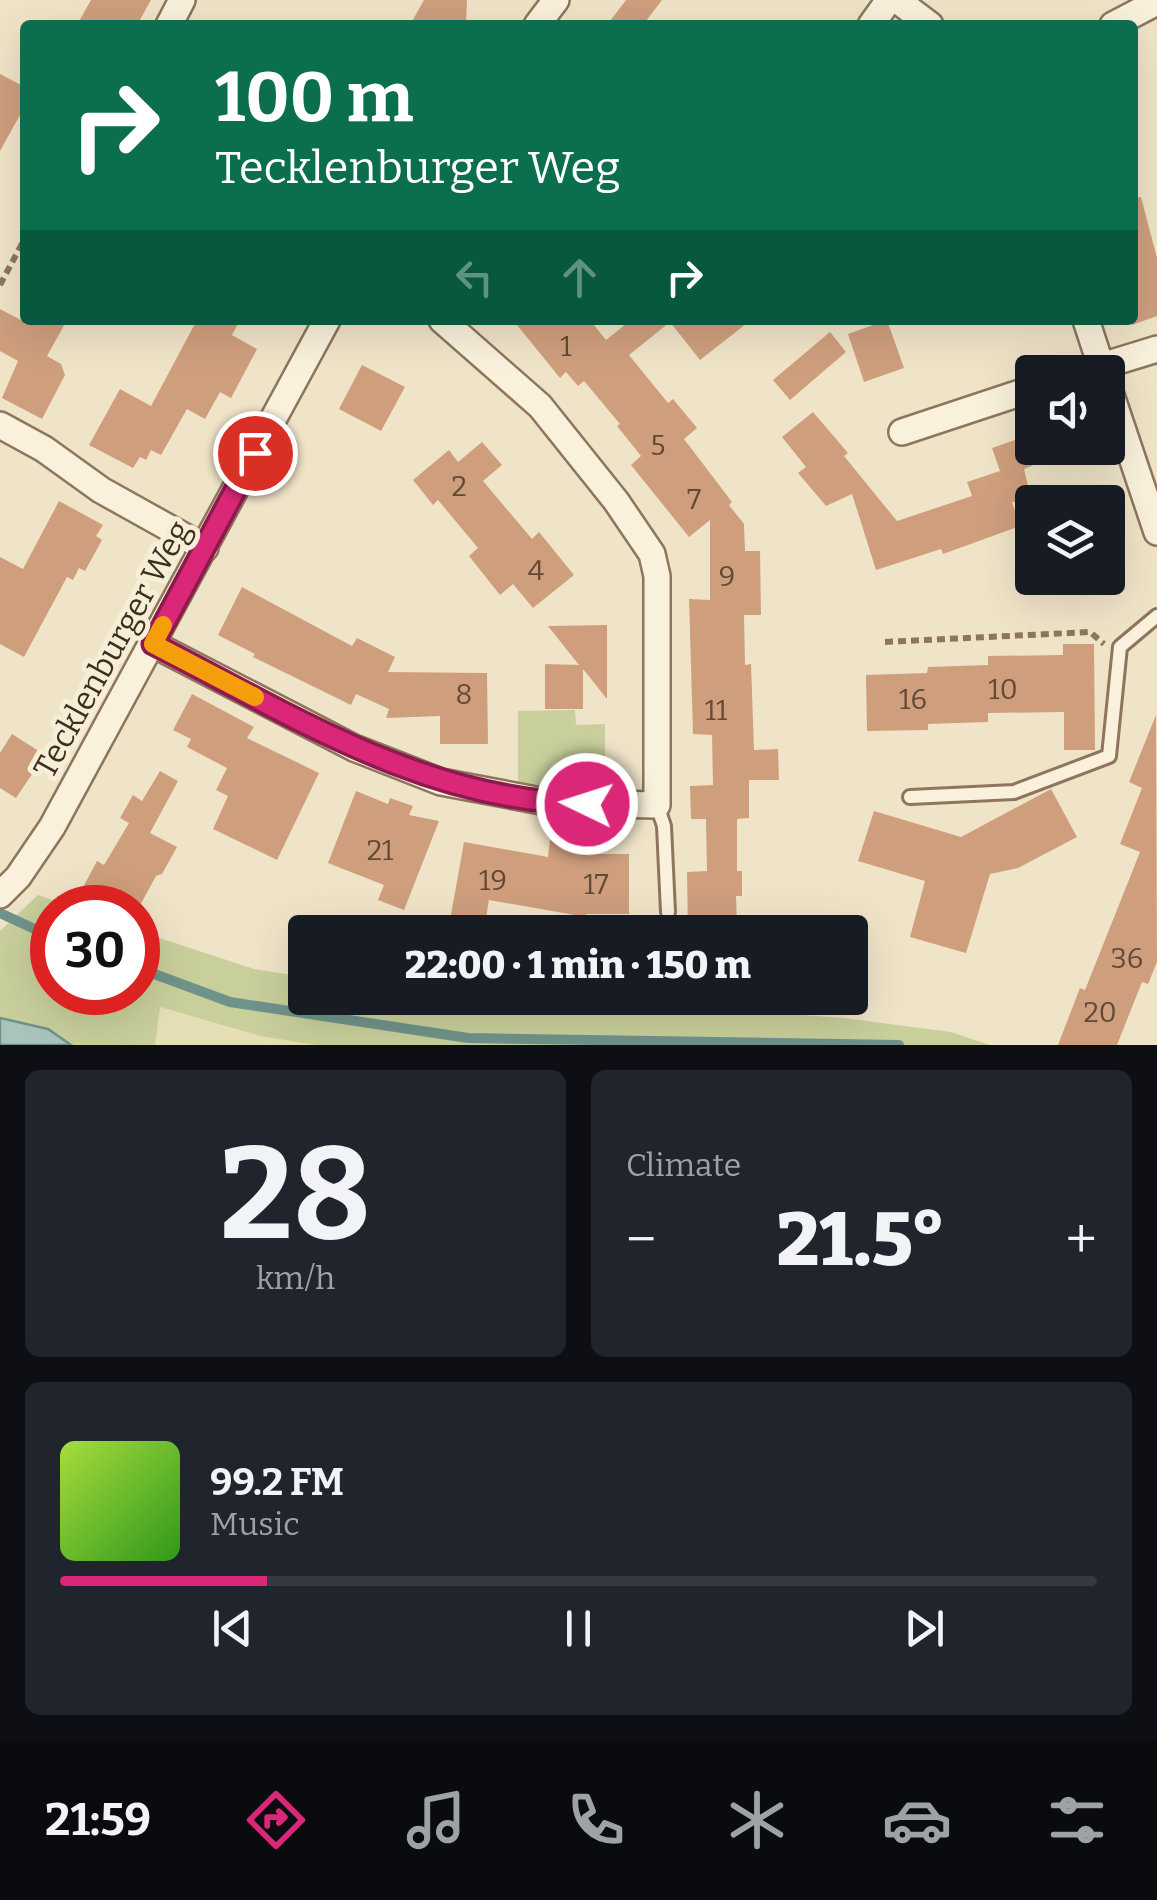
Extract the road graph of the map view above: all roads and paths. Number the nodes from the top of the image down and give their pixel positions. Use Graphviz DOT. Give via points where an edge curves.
graph roads {
  1 [pos="556,0"];
  2 [pos="890,0"];
  3 [pos="897,0"];
  4 [pos="1157,2"];
  5 [pos="541,20"];
  6 [pos="874,20"];
  7 [pos="923,20"];
  8 [pos="1123,20"];
  9 [pos="20,247"];
  10 [pos="0,285"];
  11 [pos="323,325"];
  12 [pos="448,325"];
  13 [pos="1087,325"];
  14 [pos="1157,349"];
  15 [pos="1094,355"];
  16 [pos="1125,363"];
  17 [pos="1015,395"];
  18 [pos="0,425"];
  19 [pos="902,432"];
  20 [pos="1125,446"];
  21 [pos="1157,532"];
  22 [pos="204,548"];
  23 [pos="1157,616"];
  24 [pos="884,642"];
  25 [pos="153,644"];
  26 [pos="1120,647"];
  27 [pos="910,797"];
  28 [pos="658,805"];
  29 [pos="9,886"];
  30 [pos="668,912"];
  1 -- 5 [label="street"];
  2 -- 6 [label="street"];
  3 -- 7 [label="street"];
  4 -- 8 [label="street"];
  9 -- 10 [label="path"];
  11 -- 22 [label="street, Tecklenburger Weg"];
  12 -- 28 [label="street" via="540,406 652,554"];
  13 -- 15 [label="street"];
  14 -- 16 [label="street"];
  17 -- 19 [label="street"];
  18 -- 22 [label="street"];
  20 -- 21 [label="street"];
  22 -- 25 [label="street, Tecklenburger Weg"];
  23 -- 26 [label="lane"];
  24 -- 26 [label="path" via="1090,632 1100,643"];
  25 -- 28 [label="street" via="354,748 441,782 552,803"];
  25 -- 29 [label="street, Tecklenburger Weg" via="52,827"];
  26 -- 27 [label="lane" via="1109,756 1014,792"];
  28 -- 30 [label="lane"];
}
